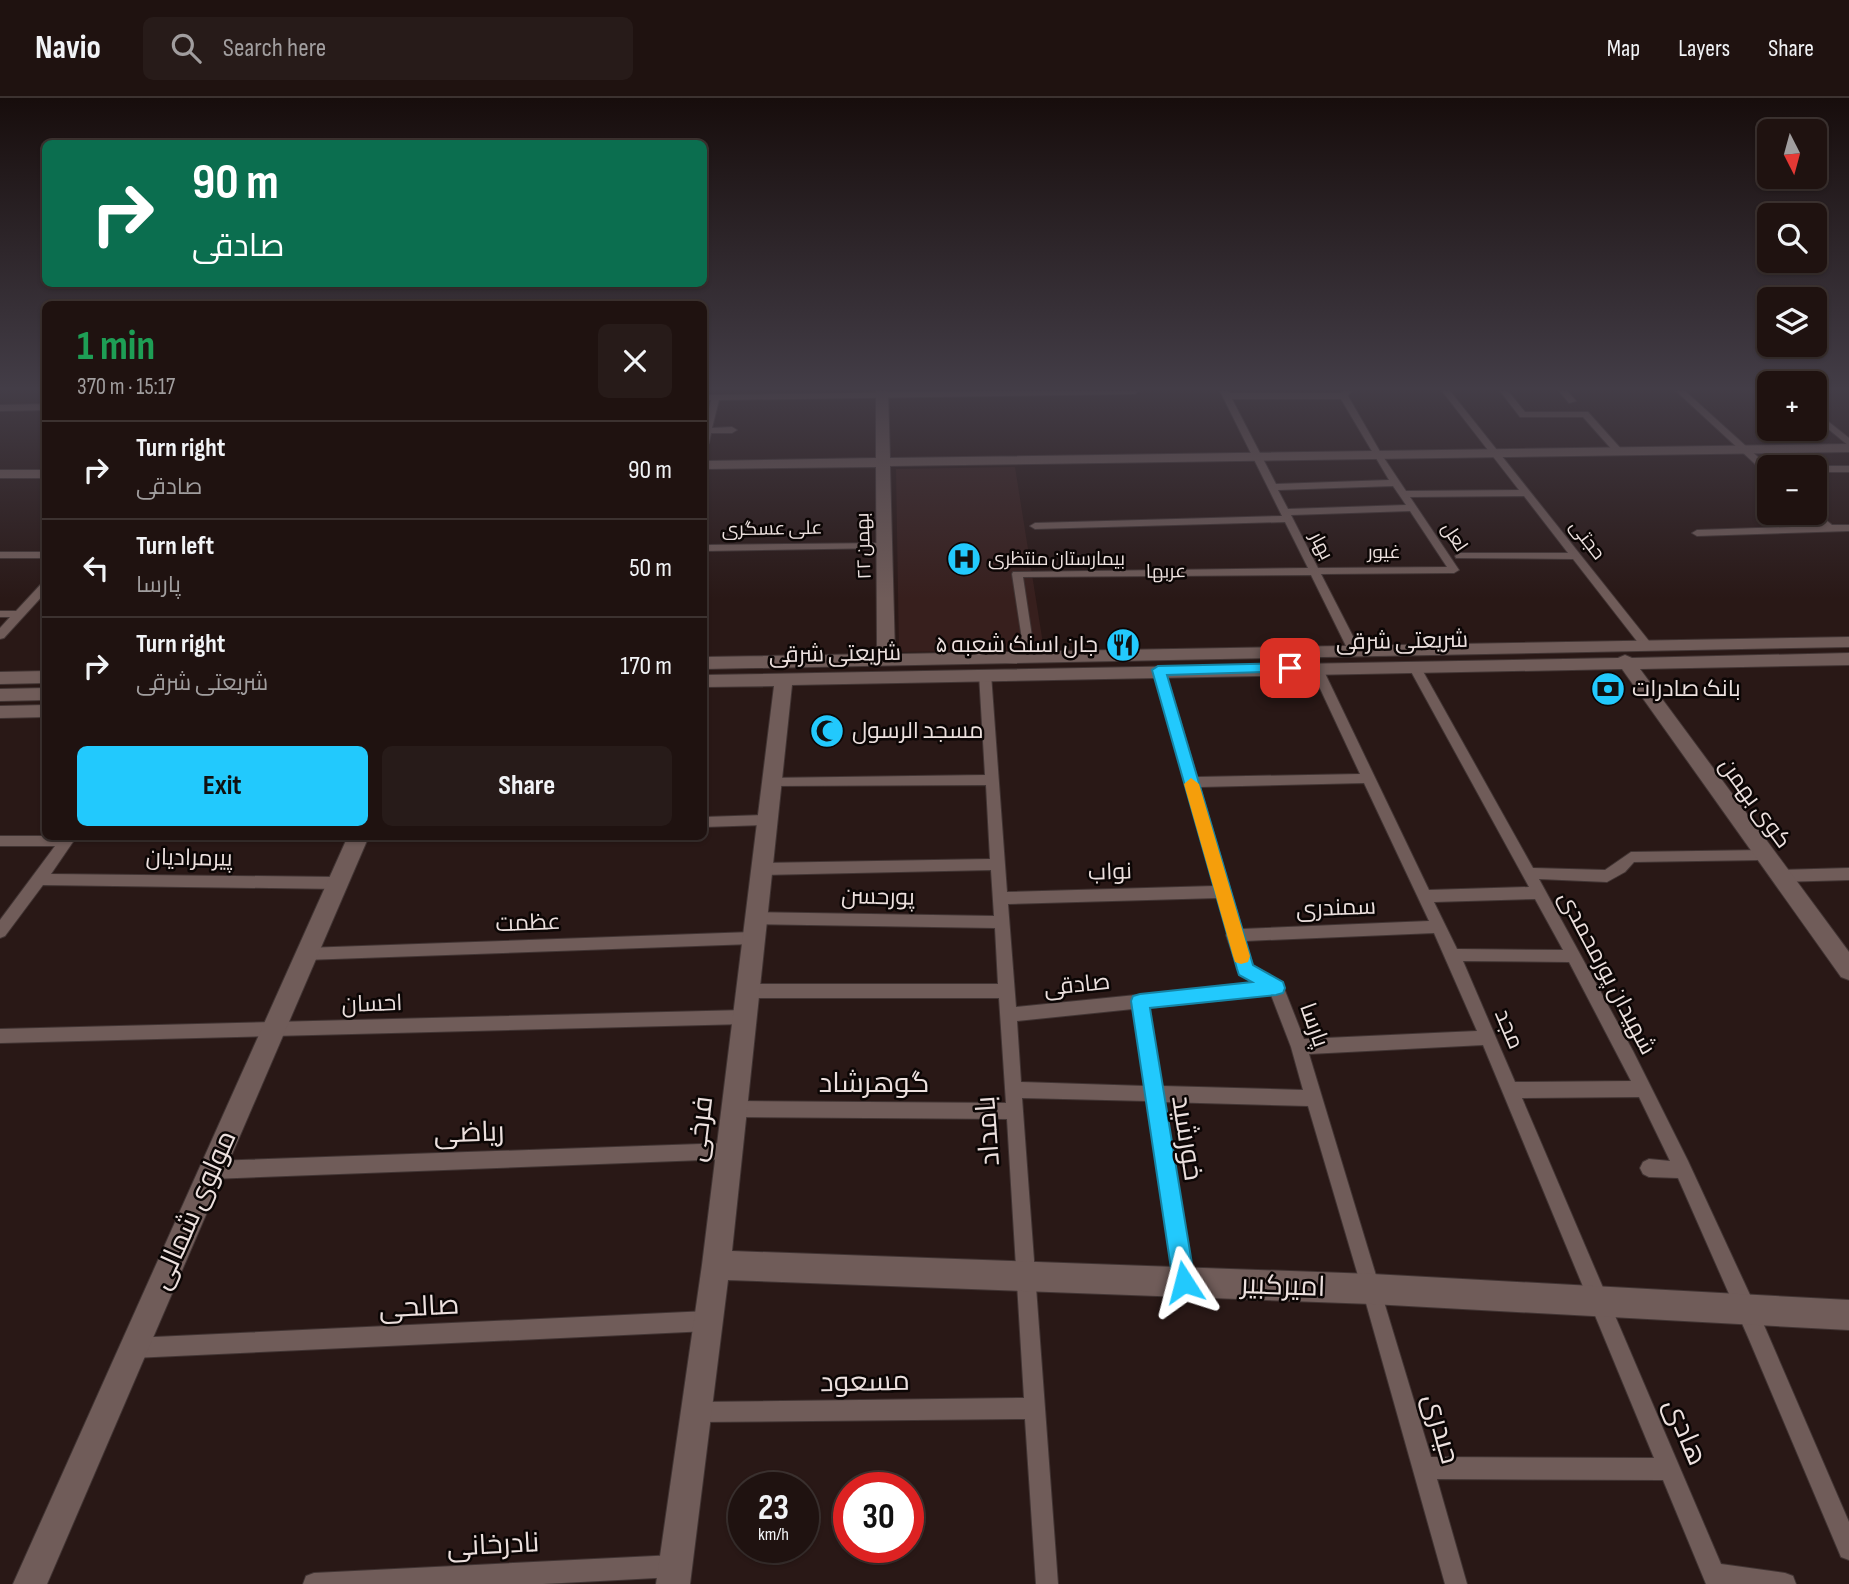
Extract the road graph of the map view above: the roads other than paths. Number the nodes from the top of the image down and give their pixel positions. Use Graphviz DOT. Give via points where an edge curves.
graph roads {
  1 [pos="1047,460"];
  2 [pos="1259,460"];
  3 [pos="1381,460"];
  4 [pos="1503,460"];
  5 [pos="881,463"];
  6 [pos="707,466"];
  7 [pos="1827,469"];
  8 [pos="1849,469"];
  9 [pos="0,474"];
  10 [pos="42,474"];
  11 [pos="1396,483"];
  12 [pos="1272,487"];
  13 [pos="1528,492"];
  14 [pos="1404,494"];
  15 [pos="1413,508"];
  16 [pos="1286,515"];
  17 [pos="1826,525"];
  18 [pos="1035,526"];
  19 [pos="1829,528"];
  20 [pos="1849,528"];
  21 [pos="1697,533"];
  22 [pos="884,545"];
  23 [pos="707,548"];
  24 [pos="0,555"];
  25 [pos="42,555"];
  26 [pos="1460,556"];
  27 [pos="1577,556"];
  28 [pos="1313,569"];
  29 [pos="1454,570"];
  30 [pos="42,589"];
  31 [pos="0,614"];
  32 [pos="19,614"];
  33 [pos="0,635"];
  34 [pos="1849,642"];
  35 [pos="1647,646"];
  36 [pos="1354,650"];
  37 [pos="1029,656"];
  38 [pos="886,658"];
  39 [pos="1849,659"];
  40 [pos="1625,662"];
  41 [pos="707,663"];
  42 [pos="1414,666"];
  43 [pos="1316,667"];
  44 [pos="1158,670"];
  45 [pos="985,674"];
  46 [pos="42,677"];
  47 [pos="0,678"];
  48 [pos="783,680"];
  49 [pos="707,681"];
  50 [pos="42,694"];
  51 [pos="0,695"];
  52 [pos="42,711"];
  53 [pos="0,712"];
  54 [pos="1370,778"];
  55 [pos="992,780"];
  56 [pos="771,781"];
  57 [pos="1191,782"];
  58 [pos="766,820"];
  59 [pos="707,822"];
  60 [pos="42,840"];
  61 [pos="67,840"];
  62 [pos="357,840"];
  63 [pos="0,841"];
  64 [pos="1763,855"];
  65 [pos="997,864"];
  66 [pos="760,869"];
  67 [pos="1527,873"];
  68 [pos="1849,874"];
  69 [pos="1779,876"];
  70 [pos="38,879"];
  71 [pos="338,883"];
  72 [pos="1222,892"];
  73 [pos="1538,892"];
  74 [pos="1425,896"];
  75 [pos="999,898"];
  76 [pos="1001,922"];
  77 [pos="1439,927"];
  78 [pos="753,928"];
  79 [pos="0,932"];
  80 [pos="1234,935"];
  81 [pos="306,954"];
  82 [pos="1452,955"];
  83 [pos="1574,956"];
  84 [pos="1849,970"];
  85 [pos="1276,988"];
  86 [pos="1005,991"];
  87 [pos="1140,1001"];
  88 [pos="746,1004"];
  89 [pos="1007,1015"];
  90 [pos="272,1030"];
  91 [pos="0,1037"];
  92 [pos="1488,1038"];
  93 [pos="1299,1048"];
  94 [pos="1643,1089"];
  95 [pos="1012,1090"];
  96 [pos="1510,1090"];
  97 [pos="1153,1094"];
  98 [pos="1314,1098"];
  99 [pos="734,1109"];
  100 [pos="1013,1111"];
  101 [pos="729,1151"];
  102 [pos="1649,1168"];
  103 [pos="211,1170"];
  104 [pos="1682,1170"];
  105 [pos="716,1265"];
  106 [pos="1024,1277"];
  107 [pos="1184,1282"];
  108 [pos="1372,1289"];
  109 [pos="1600,1301"];
  110 [pos="1747,1309"];
  111 [pos="1849,1315"];
  112 [pos="708,1321"];
  113 [pos="133,1348"];
  114 [pos="1035,1408"];
  115 [pos="696,1412"];
  116 [pos="1423,1468"];
  117 [pos="1670,1469"];
  118 [pos="1847,1540"];
  119 [pos="674,1575"];
  120 [pos="1716,1579"];
  121 [pos="30,1584"];
  122 [pos="314,1584"];
  123 [pos="1047,1584"];
  124 [pos="1456,1584"];
  125 [pos="1785,1584"];
  1 -- 5 [label="street"];
  2 -- 12 [label="street, بهار"];
  3 -- 11 [label="street, لعل"];
  4 -- 13 [label="street, حجتی"];
  5 -- 6 [label="street"];
  5 -- 22 [label="street, ۲۲ بهمن"];
  7 -- 8 [label="street"];
  9 -- 10 [label="street"];
  11 -- 12 [label="street"];
  11 -- 14 [label="street, لعل"];
  12 -- 16 [label="street, بهار"];
  13 -- 14 [label="street"];
  13 -- 27 [label="street, حجتی"];
  14 -- 15 [label="street, لعل"];
  15 -- 16 [label="street"];
  15 -- 29 [label="street, لعل"];
  16 -- 18 [label="street"];
  16 -- 28 [label="street, بهار"];
  17 -- 19 [label="street"];
  19 -- 20 [label="street"];
  19 -- 21 [label="street"];
  22 -- 23 [label="street, علی عسگری"];
  22 -- 38 [label="street, ۲۲ بهمن"];
  24 -- 25 [label="street"];
  26 -- 27 [label="street"];
  27 -- 35 [label="street, حجتی"];
  28 -- 29 [label="street, غیور"];
  28 -- 36 [label="street, بهار"];
  28 -- 37 [label="street, عربها" via="1017,575"];
  30 -- 32 [label="street"];
  31 -- 32 [label="street"];
  32 -- 33 [label="street"];
  34 -- 35 [label="street, شریعتی شرقی"];
  35 -- 36 [label="street, شریعتی شرقی"];
  36 -- 37 [label="street, شریعتی شرقی"];
  37 -- 38 [label="street, شریعتی شرقی"];
  38 -- 41 [label="street, شریعتی شرقی"];
  39 -- 40 [label="street, شریعتی شرقی"];
  40 -- 42 [label="street, شریعتی شرقی"];
  40 -- 64 [label="street, کوی بهمن"];
  42 -- 43 [label="street, شریعتی شرقی"];
  42 -- 67 [label="street, شهیدان پورمحمدی"];
  43 -- 44 [label="street, شریعتی شرقی"];
  43 -- 54 [label="street, مجد"];
  44 -- 45 [label="street, شریعتی شرقی"];
  44 -- 57 [label="street, پارسا"];
  45 -- 48 [label="street, شریعتی شرقی"];
  45 -- 55 [label="street, بامداد"];
  46 -- 47 [label="street"];
  48 -- 49 [label="street, شریعتی شرقی"];
  48 -- 56 [label="street, فرخی"];
  50 -- 51 [label="street"];
  52 -- 53 [label="street"];
  54 -- 57 [label="street"];
  54 -- 74 [label="street, مجد"];
  55 -- 56 [label="street"];
  55 -- 65 [label="street, بامداد"];
  56 -- 58 [label="street, فرخی"];
  57 -- 72 [label="street, پارسا"];
  58 -- 59 [label="street"];
  58 -- 66 [label="street, فرخی"];
  60 -- 63 [label="street"];
  61 -- 70 [label="street"];
  62 -- 71 [label="street, مولوی شمالی"];
  64 -- 67 [label="street" via="1632,857 1607,876"];
  64 -- 69 [label="street, کوی بهمن"];
  65 -- 66 [label="street"];
  65 -- 75 [label="street, بامداد"];
  66 -- 78 [label="street, فرخی"];
  67 -- 73 [label="street, شهیدان پورمحمدی"];
  68 -- 69 [label="street"];
  69 -- 84 [label="street, کوی بهمن"];
  70 -- 71 [label="street, پیرمرادیان"];
  70 -- 79 [label="street"];
  71 -- 81 [label="street, مولوی شمالی"];
  72 -- 75 [label="street, نواب"];
  72 -- 80 [label="street, پارسا"];
  73 -- 74 [label="street"];
  73 -- 83 [label="street, شهیدان پورمحمدی"];
  74 -- 77 [label="street, مجد"];
  75 -- 76 [label="street, بامداد"];
  76 -- 78 [label="street, پورحسن"];
  76 -- 86 [label="street, بامداد"];
  77 -- 80 [label="street, سمندری"];
  77 -- 82 [label="street, مجد"];
  78 -- 81 [label="street, عظمت"];
  78 -- 88 [label="street, فرخی"];
  80 -- 85 [label="street, پارسا" via="1246,969"];
  81 -- 90 [label="street, مولوی شمالی"];
  82 -- 83 [label="street"];
  82 -- 92 [label="street, مجد"];
  83 -- 94 [label="street, شهیدان پورمحمدی"];
  85 -- 87 [label="street, صادقی"];
  85 -- 93 [label="street, پارسا"];
  86 -- 88 [label="street, احسان"];
  86 -- 89 [label="street, بامداد"];
  87 -- 89 [label="street, صادقی"];
  87 -- 97 [label="street, خورشید"];
  88 -- 90 [label="street, احسان"];
  88 -- 99 [label="street, فرخی"];
  89 -- 95 [label="street, بامداد"];
  90 -- 91 [label="street, احسان"];
  90 -- 103 [label="street, مولوی شمالی"];
  92 -- 93 [label="street"];
  92 -- 96 [label="street, مجد"];
  93 -- 98 [label="street, پارسا"];
  94 -- 96 [label="street"];
  94 -- 104 [label="street, شهیدان پورمحمدی"];
  95 -- 97 [label="street"];
  95 -- 100 [label="street, بامداد"];
  96 -- 109 [label="street, مجد"];
  97 -- 98 [label="street"];
  97 -- 107 [label="street, خورشید"];
  98 -- 108 [label="street, پارسا"];
  99 -- 100 [label="street, گوهرشاد"];
  99 -- 101 [label="street, فرخی"];
  100 -- 106 [label="street, بامداد"];
  101 -- 103 [label="street, ریاضی"];
  101 -- 105 [label="street, فرخی"];
  102 -- 104 [label="street"];
  103 -- 113 [label="street, مولوی شمالی"];
  104 -- 110 [label="street, شهیدان پورمحمدی"];
  105 -- 106 [label="street, امیرکبیر"];
  105 -- 112 [label="street, فرخی"];
  106 -- 107 [label="street, امیرکبیر"];
  106 -- 114 [label="street, بامداد"];
  107 -- 108 [label="street, امیرکبیر"];
  108 -- 109 [label="street, امیرکبیر"];
  108 -- 116 [label="street, حیدری"];
  109 -- 110 [label="street, امیرکبیر"];
  109 -- 117 [label="street, هادی"];
  110 -- 111 [label="street, امیرکبیر"];
  110 -- 118 [label="street, شهیدان پورمحمدی"];
  112 -- 113 [label="street, صالحی"];
  112 -- 115 [label="street, فرخی"];
  113 -- 121 [label="street, مولوی شمالی"];
  114 -- 115 [label="street, مسعود"];
  114 -- 123 [label="street, بامداد"];
  115 -- 119 [label="street, فرخی"];
  116 -- 117 [label="street"];
  116 -- 124 [label="street, حیدری"];
  117 -- 120 [label="street, هادی"];
  119 -- 122 [label="street, نادرخانی"];
  120 -- 125 [label="street"];
}
